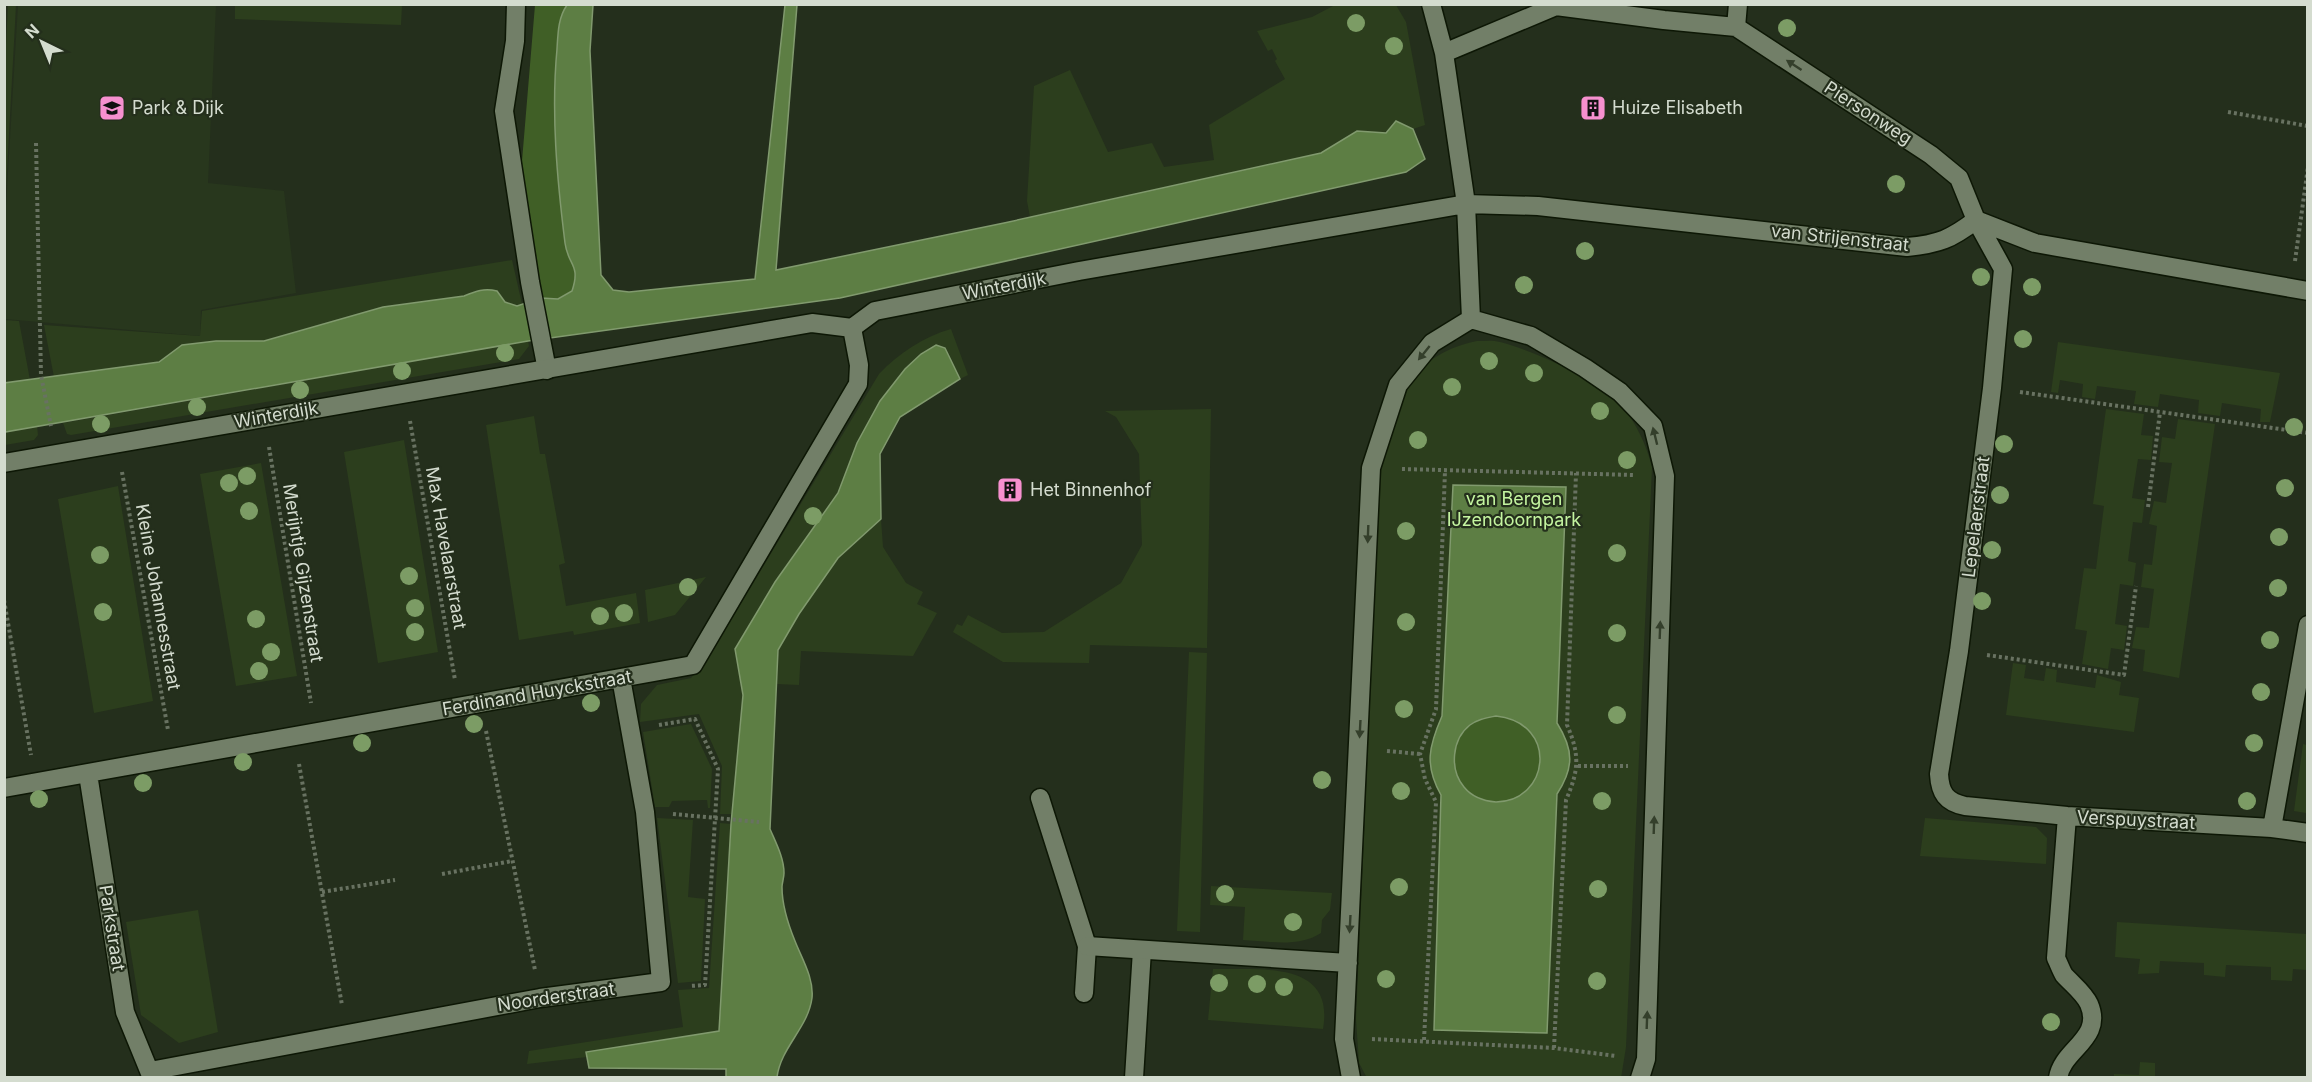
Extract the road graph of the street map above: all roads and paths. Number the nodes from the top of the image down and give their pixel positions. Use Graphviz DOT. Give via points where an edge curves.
graph roads {
  1 [pos="516,4"];
  2 [pos="1431,4"];
  3 [pos="1738,4"];
  4 [pos="1736,27"];
  5 [pos="1444,52"];
  6 [pos="2228,112"];
  7 [pos="2307,126"];
  8 [pos="36,143"];
  9 [pos="2307,167"];
  10 [pos="1466,204"];
  11 [pos="1976,220"];
  12 [pos="2300,289"];
  13 [pos="1471,319"];
  14 [pos="852,328"];
  15 [pos="547,370"];
  16 [pos="1992,388"];
  17 [pos="405,393"];
  18 [pos="2160,412"];
  19 [pos="264,417"];
  20 [pos="2307,433"];
  21 [pos="52,435"];
  22 [pos="117,442"];
  23 [pos="4,463"];
  24 [pos="1371,468"];
  25 [pos="1445,471"];
  26 [pos="1576,473"];
  27 [pos="1665,476"];
  28 [pos="2148,507"];
  29 [pos="2136,586"];
  30 [pos="4,600"];
  31 [pos="2307,625"];
  32 [pos="1959,651"];
  33 [pos="621,678"];
  34 [pos="480,704"];
  35 [pos="459,707"];
  36 [pos="632,729"];
  37 [pos="316,733"];
  38 [pos="294,737"];
  39 [pos="173,757"];
  40 [pos="1578,766"];
  41 [pos="1655,766"];
  42 [pos="88,774"];
  43 [pos="36,782"];
  44 [pos="4,788"];
  45 [pos="1040,798"];
  46 [pos="1965,806"];
  47 [pos="645,812"];
  48 [pos="2067,816"];
  49 [pos="716,817"];
  50 [pos="759,822"];
  51 [pos="2272,828"];
  52 [pos="2307,833"];
  53 [pos="513,861"];
  54 [pos="442,874"];
  55 [pos="395,880"];
  56 [pos="322,892"];
  57 [pos="1087,946"];
  58 [pos="1142,950"];
  59 [pos="1348,963"];
  60 [pos="661,982"];
  61 [pos="1084,993"];
  62 [pos="540,998"];
  63 [pos="347,1032"];
  64 [pos="1344,1039"];
  65 [pos="1424,1040"];
  66 [pos="1554,1048"];
  67 [pos="1646,1059"];
  68 [pos="151,1074"];
  69 [pos="1134,1077"];
  70 [pos="1351,1077"];
  71 [pos="1640,1077"];
  72 [pos="2058,1077"];
  1 -- 15 [label="street" via="504,111"];
  2 -- 5 [label="street"];
  3 -- 4 [label="street"];
  4 -- 5 [label="street" via="1556,6"];
  11 -- 4 [label="street, Piersonweg, one-way" via="1959,177"];
  5 -- 10 [label="street"];
  6 -- 7 [label="path"];
  8 -- 21 [label="path" via="41,375"];
  9 -- 12 [label="path"];
  10 -- 11 [label="street, van Strijenstraat" via="1538,206 1907,247 1933,244 1958,234"];
  10 -- 13 [label="street"];
  10 -- 14 [label="street, Winterdijk" via="1079,271 875,311"];
  11 -- 12 [label="street" via="2035,243"];
  11 -- 16 [label="street, Lepelaerstraat" via="2003,269"];
  13 -- 24 [label="street, one-way" via="1432,343 1398,386"];
  27 -- 13 [label="street, one-way" via="1653,426 1620,392 1531,336"];
  14 -- 15 [label="street, Winterdijk" via="812,323"];
  14 -- 33 [label="street, Ferdinand Huyckstraat" via="859,365 858,384 693,665"];
  15 -- 17 [label="street, Winterdijk"];
  16 -- 18 [label="path"];
  16 -- 32 [label="street, Lepelaerstraat"];
  17 -- 19 [label="street, Winterdijk"];
  17 -- 35 [label="path, Max Havelaarstraat"];
  18 -- 20 [label="path"];
  18 -- 28 [label="path"];
  19 -- 22 [label="street, Winterdijk"];
  19 -- 37 [label="path, Merijntje Gijzenstraat"];
  22 -- 23 [label="street, Winterdijk"];
  22 -- 39 [label="path, Kleine Johannesstraat"];
  24 -- 25 [label="path"];
  24 -- 59 [label="street, one-way"];
  25 -- 26 [label="path"];
  25 -- 65 [label="path" via="1436,709 1420,754 1425,779 1436,802"];
  26 -- 27 [label="path"];
  26 -- 40 [label="path" via="1567,725"];
  41 -- 27 [label="street, one-way"];
  29 -- 32 [label="path" via="2124,675"];
  30 -- 43 [label="path"];
  31 -- 51 [label="street"];
  32 -- 46 [label="street, Lepelaerstraat" via="1939,786 1952,803"];
  33 -- 34 [label="street, Ferdinand Huyckstraat"];
  33 -- 36 [label="street"];
  34 -- 35 [label="street, Ferdinand Huyckstraat"];
  34 -- 53 [label="path"];
  35 -- 37 [label="street, Ferdinand Huyckstraat"];
  36 -- 47 [label="street"];
  36 -- 49 [label="path" via="695,719 718,769"];
  37 -- 38 [label="street, Ferdinand Huyckstraat"];
  38 -- 39 [label="street, Ferdinand Huyckstraat"];
  38 -- 56 [label="path"];
  39 -- 42 [label="street, Ferdinand Huyckstraat"];
  40 -- 41 [label="path"];
  40 -- 66 [label="path" via="1566,800"];
  67 -- 41 [label="street, one-way"];
  42 -- 43 [label="street, Ferdinand Huyckstraat"];
  42 -- 68 [label="street, Parkstraat" via="125,1012"];
  43 -- 44 [label="street, Ferdinand Huyckstraat"];
  45 -- 57 [label="street"];
  46 -- 48 [label="street, Verspuystraat"];
  47 -- 49 [label="path"];
  47 -- 60 [label="street"];
  48 -- 51 [label="street, Verspuystraat"];
  48 -- 72 [label="street" via="2056,958 2062,973 2088,1002 2092,1017 2083,1043 2065,1059"];
  49 -- 50 [label="path"];
  49 -- 60 [label="path" via="705,985 668,987"];
  51 -- 52 [label="street, Verspuystraat"];
  53 -- 54 [label="path"];
  53 -- 62 [label="path"];
  55 -- 56 [label="path"];
  56 -- 63 [label="path"];
  57 -- 58 [label="street"];
  57 -- 61 [label="street"];
  58 -- 59 [label="street"];
  58 -- 69 [label="street"];
  59 -- 64 [label="street"];
  60 -- 62 [label="street, Noorderstraat"];
  62 -- 63 [label="street, Noorderstraat"];
  63 -- 68 [label="street, Noorderstraat"];
  64 -- 65 [label="path"];
  64 -- 70 [label="street"];
  65 -- 66 [label="path"];
  66 -- 67 [label="path"];
  67 -- 71 [label="street"];
}
